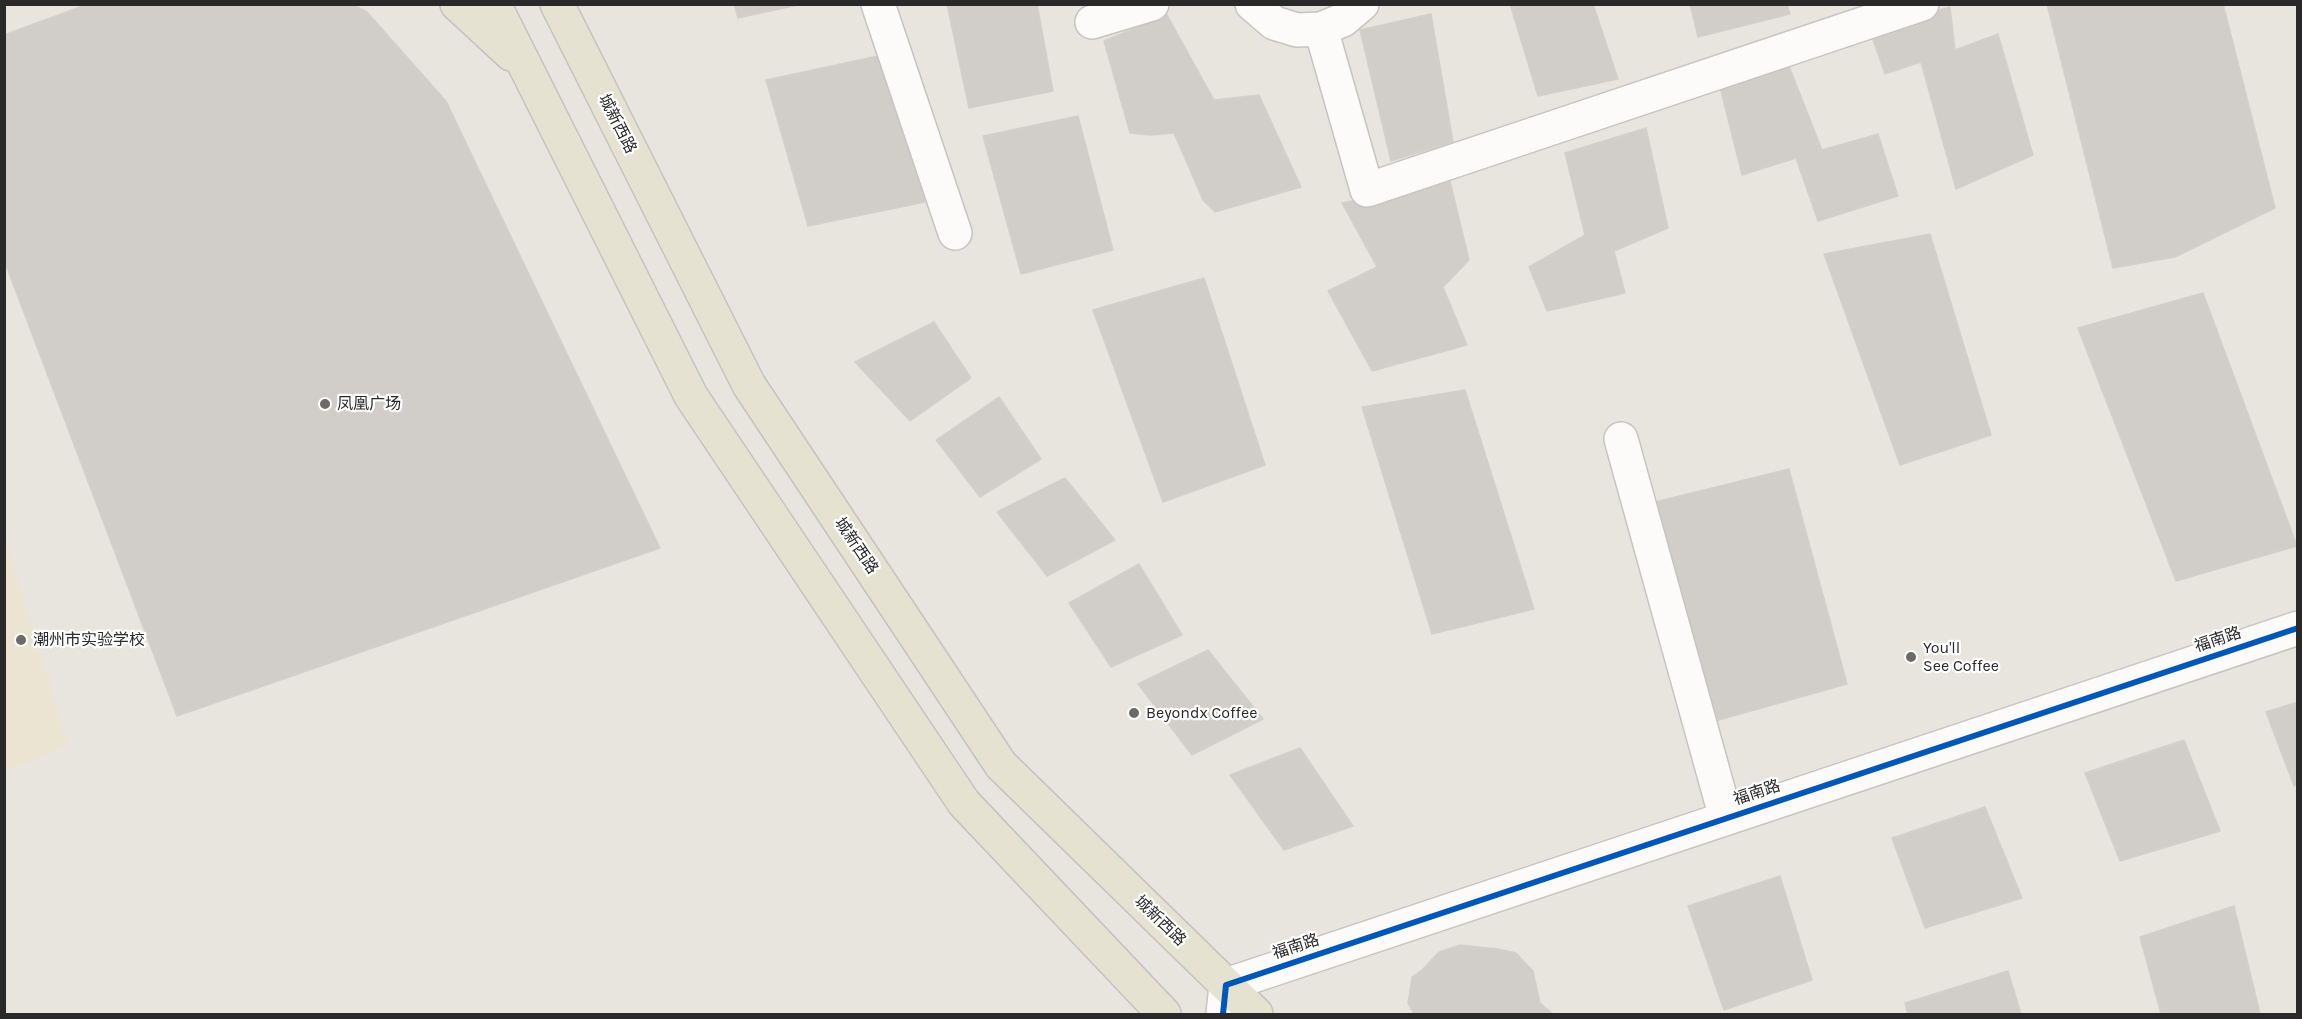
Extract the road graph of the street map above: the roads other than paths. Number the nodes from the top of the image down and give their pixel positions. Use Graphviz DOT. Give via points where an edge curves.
graph roads {
  1 [pos="457,4"];
  2 [pos="494,4"];
  3 [pos="878,4"];
  4 [pos="1152,4"];
  5 [pos="1252,4"];
  6 [pos="1362,4"];
  7 [pos="1922,4"];
  8 [pos="565,13"];
  9 [pos="1092,22"];
  10 [pos="1321,29"];
  11 [pos="526,67"];
  12 [pos="955,233"];
  13 [pos="1621,439"];
  14 [pos="2298,628"];
  15 [pos="1726,818"];
  16 [pos="1224,1000"];
  17 [pos="1164,1014"];
  18 [pos="1256,1014"];
  1 -- 11 [label="main road"];
  2 -- 11 [label="main road"];
  3 -- 12 [label="street"];
  4 -- 9 [label="street"];
  5 -- 10 [label="street" via="1274,23 1297,30"];
  6 -- 10 [label="street" via="1343,20"];
  7 -- 10 [label="street" via="1367,190"];
  8 -- 16 [label="main road, 城新西路" via="749,386 1001,765"];
  11 -- 17 [label="main road" via="691,396 957,793"];
  13 -- 15 [label="street"];
  14 -- 15 [label="street, 福南路"];
  15 -- 16 [label="street, 福南路"];
  16 -- 18 [label="main road, 城新西路"];
}
